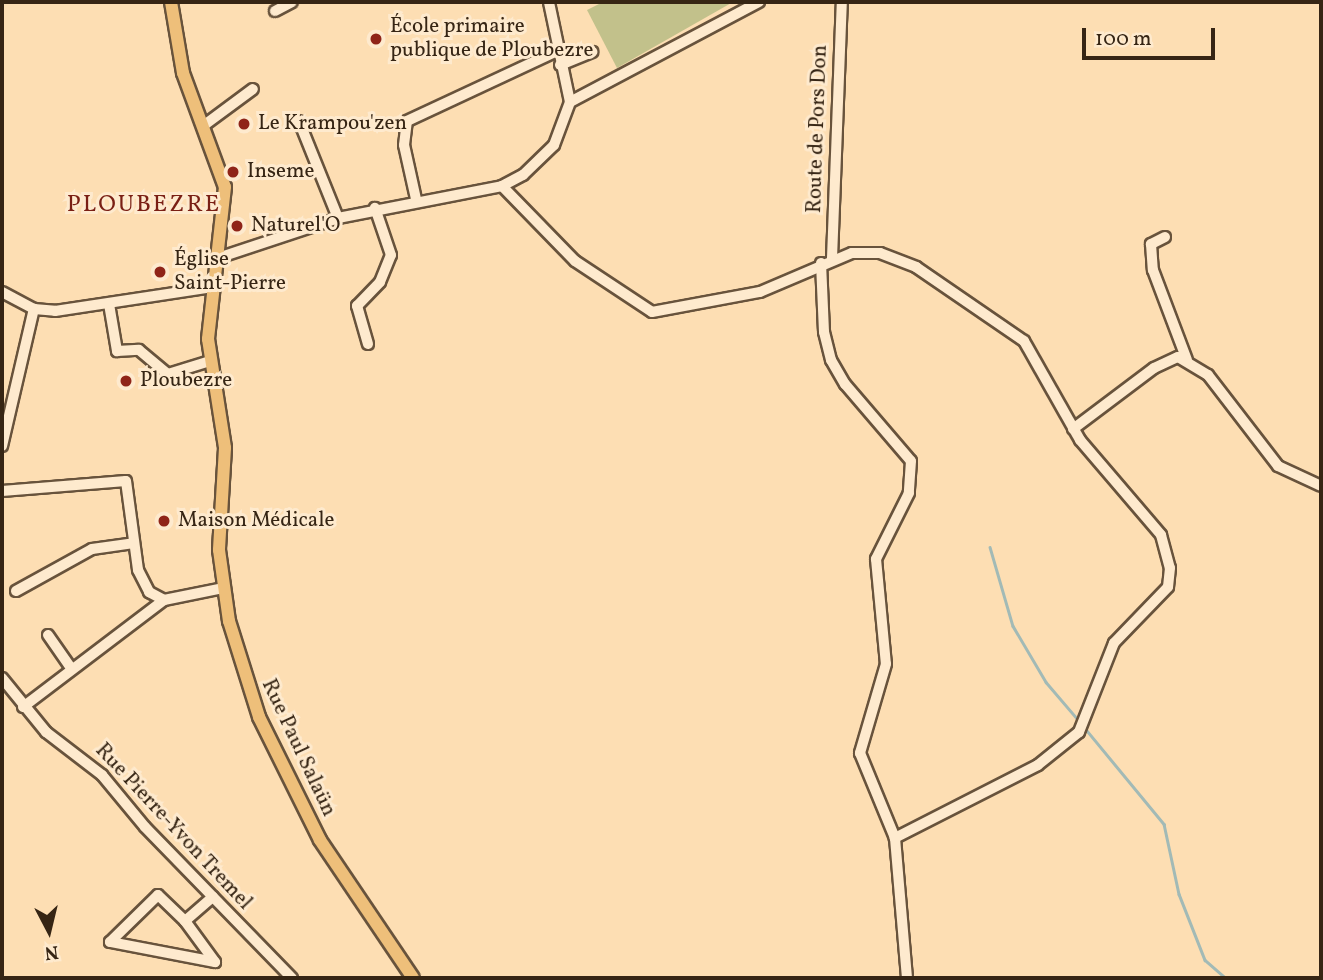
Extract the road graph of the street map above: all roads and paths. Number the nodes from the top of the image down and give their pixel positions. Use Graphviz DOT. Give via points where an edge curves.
graph roads {
  1 [pos="171,2"];
  2 [pos="292,2"];
  3 [pos="549,2"];
  4 [pos="759,2"];
  5 [pos="842,2"];
  6 [pos="275,11"];
  7 [pos="557,51"];
  8 [pos="593,51"];
  9 [pos="560,65"];
  10 [pos="253,89"];
  11 [pos="570,102"];
  12 [pos="299,121"];
  13 [pos="204,126"];
  14 [pos="502,186"];
  15 [pos="416,199"];
  16 [pos="375,208"];
  17 [pos="338,218"];
  18 [pos="1165,237"];
  19 [pos="218,258"];
  20 [pos="832,258"];
  21 [pos="821,263"];
  22 [pos="214,288"];
  23 [pos="2,292"];
  24 [pos="109,304"];
  25 [pos="34,309"];
  26 [pos="368,344"];
  27 [pos="1186,360"];
  28 [pos="210,361"];
  29 [pos="1073,429"];
  30 [pos="2,446"];
  31 [pos="1321,486"];
  32 [pos="2,491"];
  33 [pos="134,543"];
  34 [pos="223,588"];
  35 [pos="16,591"];
  36 [pos="164,600"];
  37 [pos="48,635"];
  38 [pos="71,668"];
  39 [pos="2,678"];
  40 [pos="23,707"];
  41 [pos="895,838"];
  42 [pos="213,897"];
  43 [pos="185,921"];
  44 [pos="292,978"];
  45 [pos="413,978"];
  46 [pos="907,978"];
  1 -- 13 [label="main road, Rue Paul Salaün" via="184,73"];
  2 -- 6 [label="street"];
  3 -- 7 [label="street"];
  4 -- 11 [label="street"];
  5 -- 20 [label="street, Route de Pors Don"];
  7 -- 9 [label="street"];
  7 -- 15 [label="street" via="407,121 404,145"];
  8 -- 9 [label="street"];
  9 -- 11 [label="street"];
  10 -- 13 [label="street"];
  11 -- 14 [label="street" via="554,145"];
  12 -- 17 [label="street"];
  13 -- 19 [label="main road, Rue Paul Salaün" via="225,187"];
  14 -- 15 [label="street"];
  14 -- 21 [label="street" via="575,261 652,312 760,292"];
  15 -- 16 [label="street"];
  16 -- 17 [label="street"];
  16 -- 26 [label="street" via="391,255 380,282 357,306"];
  17 -- 19 [label="street"];
  18 -- 27 [label="street" via="1150,244 1153,270"];
  19 -- 22 [label="main road, Rue Paul Salaün"];
  20 -- 21 [label="street"];
  20 -- 29 [label="street" via="864,252 900,259 1005,325 1030,350"];
  21 -- 41 [label="street" via="824,332 831,360 845,384 911,461 909,493 876,559 886,664 860,748"];
  22 -- 24 [label="street"];
  22 -- 28 [label="main road, Rue Paul Salaün"];
  23 -- 25 [label="street"];
  24 -- 25 [label="street"];
  24 -- 28 [label="street" via="117,351 139,349 168,374"];
  25 -- 30 [label="street"];
  27 -- 29 [label="street" via="1170,359 1154,368"];
  27 -- 31 [label="street" via="1225,394 1278,466"];
  28 -- 34 [label="main road, Rue Paul Salaün" via="225,448 219,544"];
  29 -- 41 [label="street" via="1161,535 1170,568 1164,596 1110,650 1079,732 1038,765"];
  32 -- 33 [label="street" via="126,481"];
  33 -- 35 [label="street" via="92,548"];
  33 -- 36 [label="street" via="143,583"];
  34 -- 36 [label="street"];
  34 -- 45 [label="main road, Rue Paul Salaün" via="259,717 328,854"];
  36 -- 38 [label="street"];
  37 -- 38 [label="street"];
  38 -- 40 [label="street"];
  39 -- 40 [label="street, Rue Pierre-Yvon Tremel"];
  40 -- 42 [label="street, Rue Pierre-Yvon Tremel" via="102,775"];
  41 -- 46 [label="street"];
  42 -- 43 [label="street"];
  42 -- 44 [label="street, Rue Pierre-Yvon Tremel"];
  43 -- 43 [label="street" via="158,895 110,942 215,962"];
}
